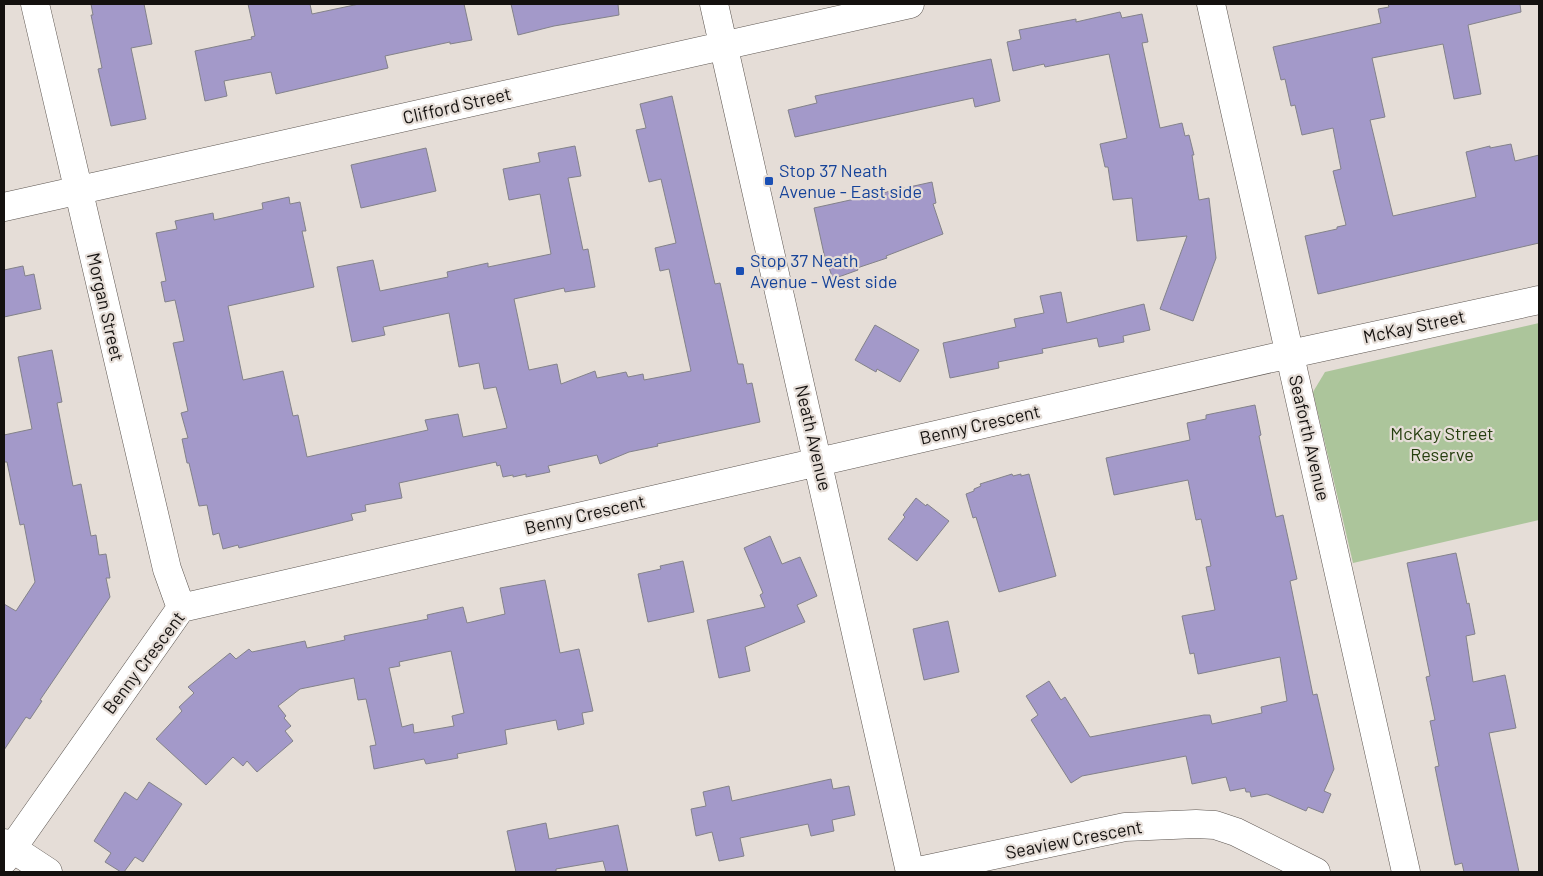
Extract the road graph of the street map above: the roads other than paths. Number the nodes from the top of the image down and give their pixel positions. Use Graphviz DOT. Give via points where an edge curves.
graph roads {
  1 [pos="35,4"];
  2 [pos="714,4"];
  3 [pos="910,4"];
  4 [pos="1211,4"];
  5 [pos="724,47"];
  6 [pos="78,190"];
  7 [pos="4,207"];
  8 [pos="1539,300"];
  9 [pos="1290,354"];
  10 [pos="819,461"];
  11 [pos="181,608"];
  12 [pos="6,850"];
  13 [pos="48,872"];
  14 [pos="912,872"];
  15 [pos="1316,872"];
  16 [pos="1406,872"];
  1 -- 6 [label="street, Morgan Street"];
  2 -- 5 [label="street, Neath Avenue"];
  3 -- 5 [label="street, Clifford Street"];
  4 -- 9 [label="street, Seaforth Avenue"];
  5 -- 6 [label="street, Clifford Street"];
  5 -- 10 [label="street, Neath Avenue"];
  6 -- 7 [label="street, Clifford Street"];
  6 -- 11 [label="street, Morgan Street" via="167,569"];
  8 -- 9 [label="street, McKay Street"];
  9 -- 10 [label="street, Benny Crescent"];
  9 -- 16 [label="street, Seaforth Avenue"];
  10 -- 11 [label="street, Benny Crescent"];
  10 -- 14 [label="street, Neath Avenue"];
  11 -- 12 [label="street, Benny Crescent"];
  12 -- 13 [label="street"];
  14 -- 15 [label="street, Seaview Crescent" via="1125,827 1196,824 1215,825 1236,832"];
}
